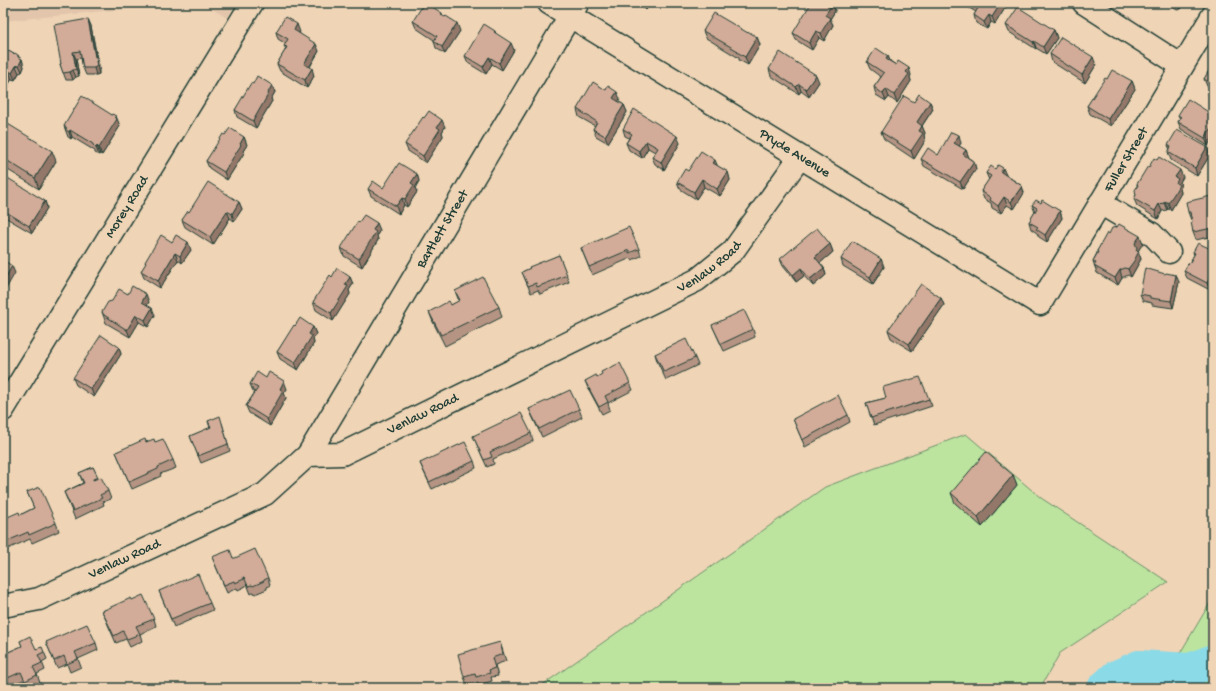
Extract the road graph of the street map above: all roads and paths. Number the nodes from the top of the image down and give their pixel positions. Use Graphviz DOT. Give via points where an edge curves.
graph roads {
  1 [pos="252,3"];
  2 [pos="549,3"];
  3 [pos="1084,3"];
  4 [pos="573,9"];
  5 [pos="1213,15"];
  6 [pos="1182,66"];
  7 [pos="800,157"];
  8 [pos="1100,203"];
  9 [pos="1169,252"];
  10 [pos="1040,304"];
  11 [pos="3,410"];
  12 [pos="308,455"];
  13 [pos="3,606"];
  1 -- 11 [label="street, Morey Road"];
  2 -- 4 [label="street, Pryde Avenue"];
  3 -- 6 [label="street"];
  4 -- 7 [label="street, Pryde Avenue"];
  4 -- 12 [label="street, Bartlett Street"];
  5 -- 6 [label="street, Fuller Street"];
  6 -- 8 [label="street, Fuller Street"];
  7 -- 10 [label="street, Pryde Avenue"];
  7 -- 12 [label="street, Venlaw Road" via="733,251 697,280 342,454"];
  8 -- 9 [label="street" via="1152,234"];
  8 -- 10 [label="street, Fuller Street"];
  12 -- 13 [label="street, Venlaw Road" via="265,494 39,599"];
}
